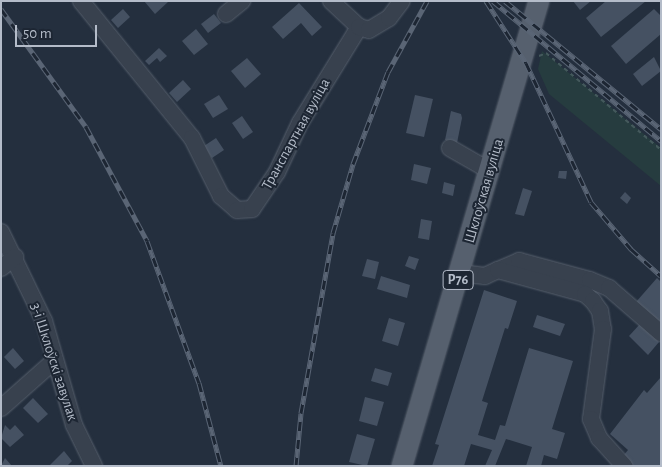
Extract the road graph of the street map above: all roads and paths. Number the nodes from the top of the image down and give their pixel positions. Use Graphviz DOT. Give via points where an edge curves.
graph roads {
  1 [pos="82,1"];
  2 [pos="242,1"];
  3 [pos="330,1"];
  4 [pos="402,1"];
  5 [pos="484,1"];
  6 [pos="539,1"];
  7 [pos="226,14"];
  8 [pos="359,27"];
  9 [pos="546,53"];
  10 [pos="522,60"];
  11 [pos="450,148"];
  12 [pos="661,150"];
  13 [pos="490,170"];
  14 [pos="1,232"];
  15 [pos="15,257"];
  16 [pos="1,268"];
  17 [pos="498,270"];
  18 [pos="460,273"];
  19 [pos="661,333"];
  20 [pos="55,360"];
  21 [pos="1,408"];
  22 [pos="94,466"];
  23 [pos="402,466"];
  24 [pos="624,466"];
  1 -- 8 [label="street, Транспартная вуліца" via="192,138 221,196 237,210 252,209 277,172 300,123"];
  2 -- 7 [label="street"];
  3 -- 8 [label="street"];
  4 -- 8 [label="street" via="389,18 369,30"];
  5 -- 10 [label="path"];
  6 -- 10 [label="main road, Шклоўская вуліца / Р76"];
  9 -- 12 [label="path"];
  10 -- 13 [label="main road, Шклоўская вуліца / Р76"];
  11 -- 13 [label="street"];
  13 -- 18 [label="main road, Шклоўская вуліца / Р76"];
  14 -- 15 [label="street, 3-і Шклоўскі завулак"];
  15 -- 16 [label="street"];
  15 -- 20 [label="street, 3-і Шклоўскі завулак" via="44,320"];
  17 -- 18 [label="street" via="485,276"];
  17 -- 19 [label="street" via="519,261 590,280 609,288"];
  17 -- 24 [label="street" via="585,294 600,311 603,329 591,419 599,438"];
  18 -- 23 [label="main road, Шклоўская вуліца / Р76"];
  20 -- 21 [label="street"];
  20 -- 22 [label="street, 3-і Шклоўскі завулак" via="74,425"];
}
